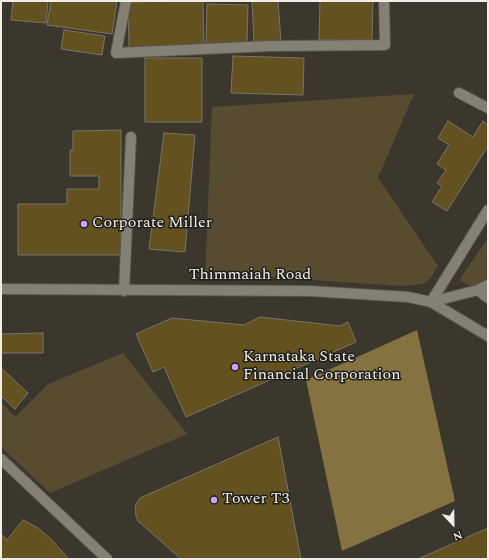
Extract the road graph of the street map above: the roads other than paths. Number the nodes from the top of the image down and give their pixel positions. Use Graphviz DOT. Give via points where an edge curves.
graph roads {
  1 [pos="126,1"];
  2 [pos="384,1"];
  3 [pos="459,93"];
  4 [pos="488,108"];
  5 [pos="131,137"];
  6 [pos="488,210"];
  7 [pos="488,286"];
  8 [pos="1,289"];
  9 [pos="478,290"];
  10 [pos="124,291"];
  11 [pos="488,298"];
  12 [pos="431,302"];
  13 [pos="488,336"];
  14 [pos="1,459"];
  15 [pos="107,559"];
  1 -- 2 [label="street" via="116,53 270,46 385,45"];
  3 -- 4 [label="street"];
  5 -- 10 [label="street"];
  6 -- 12 [label="street"];
  7 -- 9 [label="street"];
  8 -- 10 [label="street, Thimmaiah Road"];
  9 -- 11 [label="street"];
  9 -- 12 [label="street"];
  10 -- 12 [label="street, Thimmaiah Road" via="310,291 408,297"];
  12 -- 13 [label="street, Thimmaiah Road"];
  14 -- 15 [label="street"];
}
